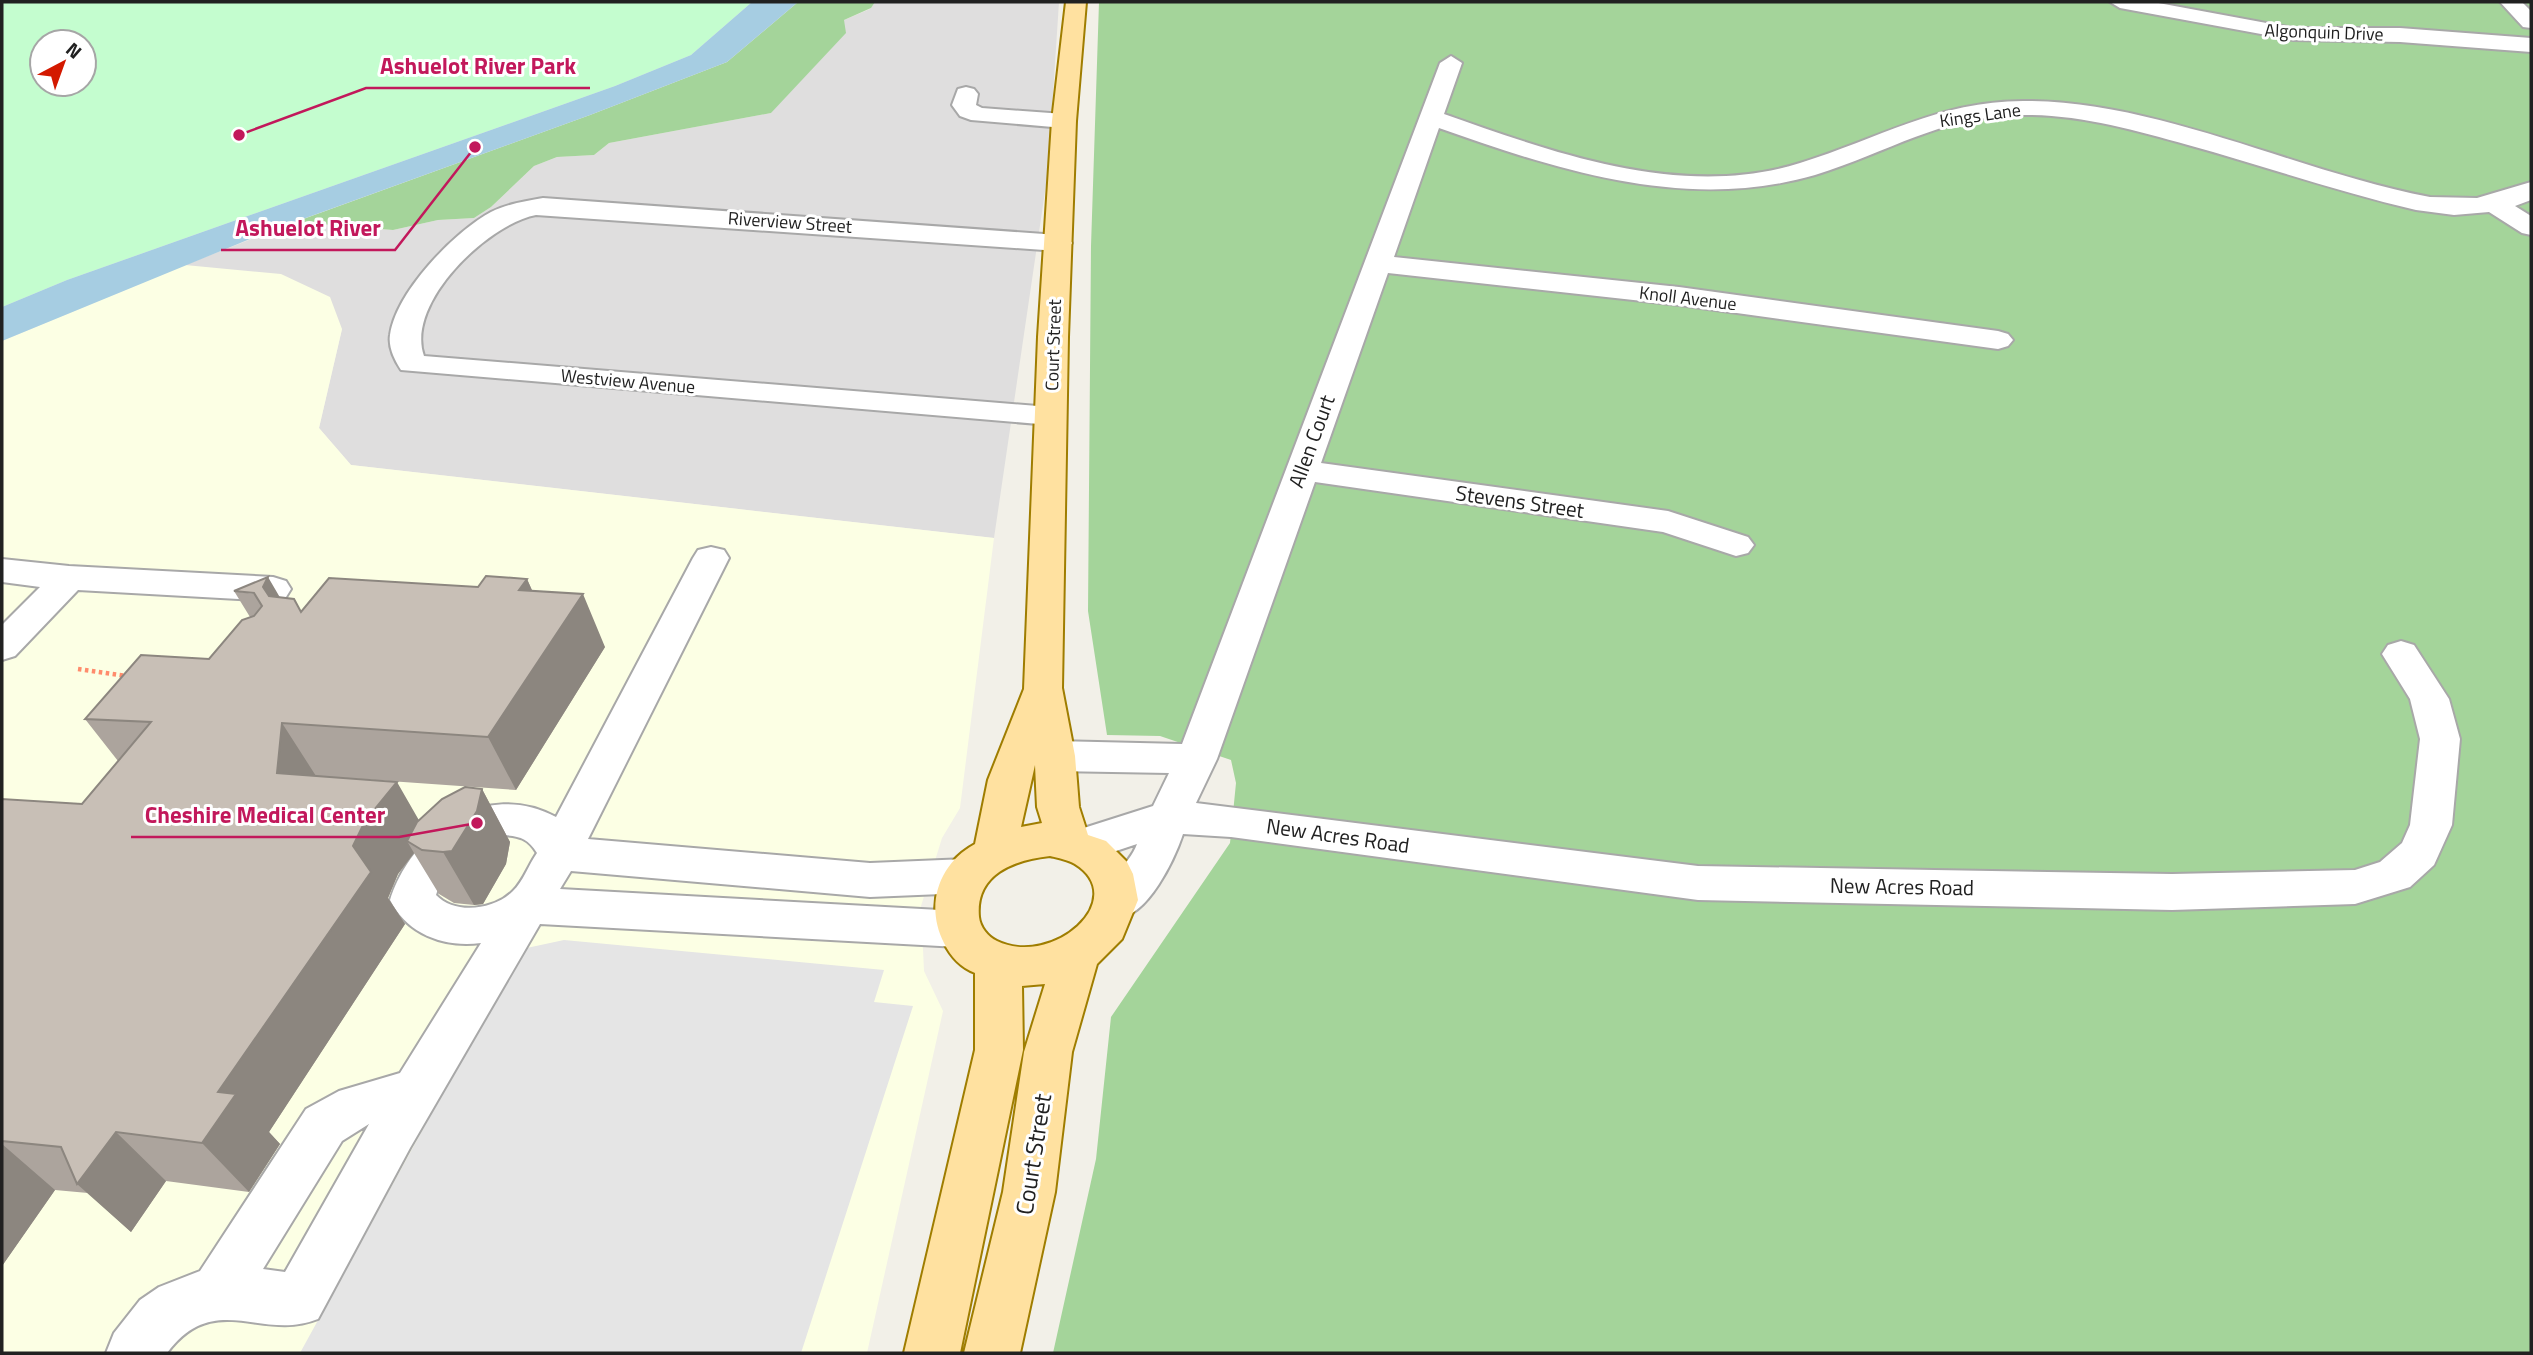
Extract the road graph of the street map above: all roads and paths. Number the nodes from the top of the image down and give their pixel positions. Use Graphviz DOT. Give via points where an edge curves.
graph roads {
  1 [pos="1076,2"];
  2 [pos="2120,2"];
  3 [pos="2510,2"];
  4 [pos="2531,22"];
  5 [pos="2531,45"];
  6 [pos="1451,63"];
  7 [pos="966,94"];
  8 [pos="1431,117"];
  9 [pos="1064,121"];
  10 [pos="2531,190"];
  11 [pos="2493,204"];
  12 [pos="522,209"];
  13 [pos="2531,227"];
  14 [pos="1058,243"];
  15 [pos="1377,264"];
  16 [pos="1998,340"];
  17 [pos="1050,416"];
  18 [pos="1300,470"];
  19 [pos="1736,545"];
  20 [pos="711,558"];
  21 [pos="2,571"];
  22 [pos="69,578"];
  23 [pos="246,620"];
  24 [pos="2,647"];
  25 [pos="2401,654"];
  26 [pos="78,669"];
  27 [pos="127,676"];
  28 [pos="1043,688"];
  29 [pos="1055,756"];
  30 [pos="1197,758"];
  31 [pos="1168,817"];
  32 [pos="1074,844"];
  33 [pos="559,852"];
  34 [pos="981,863"];
  35 [pos="1116,900"];
  36 [pos="527,905"];
  37 [pos="958,929"];
  38 [pos="1077,955"];
  39 [pos="998,964"];
  40 [pos="415,1093"];
  41 [pos="218,1292"];
  42 [pos="134,1353"];
  43 [pos="932,1353"];
  44 [pos="992,1353"];
  1 -- 9 [label="main road, Court Street"];
  2 -- 5 [label="street, Algonquin Drive" via="2293,34 2400,35"];
  3 -- 4 [label="street"];
  6 -- 8 [label="street, Allen Court"];
  7 -- 9 [label="street" via="964,105 979,115"];
  8 -- 11 [label="street, Kings Lane" via="1548,159 1596,170 1649,179 1726,183 1813,168 1937,119 2040,108 2131,124 2412,201 2444,207"];
  8 -- 15 [label="street, Allen Court"];
  9 -- 14 [label="main road, Court Street"];
  10 -- 11 [label="street, Kings Lane" via="2509,202"];
  11 -- 13 [label="street"];
  12 -- 14 [label="street, Riverview Street" via="568,205"];
  12 -- 17 [label="street, Westview Avenue" via="480,232 433,279 404,334 412,364"];
  14 -- 17 [label="main road, Court Street"];
  15 -- 16 [label="street, Knoll Avenue" via="1679,296"];
  15 -- 18 [label="street, Allen Court"];
  17 -- 28 [label="main road, Court Street"];
  18 -- 19 [label="street, Stevens Street" via="1668,522"];
  18 -- 30 [label="street, Allen Court"];
  20 -- 33 [label="street"];
  21 -- 22 [label="street"];
  22 -- 23 [label="street" via="273,589"];
  22 -- 24 [label="street"];
  25 -- 31 [label="street, New Acres Road" via="2429,699 2441,739 2431,825 2419,853 2395,875 2355,887 2172,892 1698,883 1231,821"];
  26 -- 27 [label="path"];
  28 -- 29 [label="main road, Court Street"];
  28 -- 34 [label="main road, Court Street"];
  29 -- 30 [label="street"];
  29 -- 32 [label="main road, Court Street" via="1058,807"];
  30 -- 31 [label="street, Allen Court"];
  31 -- 32 [label="street"];
  31 -- 35 [label="street, Allen Court" via="1152,864"];
  32 -- 34 [label="main road" via="1031,840"];
  32 -- 35 [label="main road" via="1096,855 1108,868"];
  33 -- 34 [label="street" via="870,880"];
  33 -- 36 [label="street"];
  33 -- 36 [label="street" via="554,836 538,824 508,819 479,824 441,848 413,886 412,900 423,915 445,925 499,922"];
  34 -- 37 [label="main road, Court Street" via="957,893"];
  35 -- 38 [label="main road" via="1111,921 1098,940"];
  36 -- 37 [label="street"];
  36 -- 40 [label="street"];
  37 -- 39 [label="main road" via="974,949"];
  38 -- 39 [label="main road" via="1052,965 1024,968"];
  38 -- 44 [label="main road, Court Street" via="1048,1052 1029,1192"];
  39 -- 43 [label="main road" via="999,1051"];
  40 -- 41 [label="street" via="345,1109 324,1125"];
  40 -- 41 [label="street" via="299,1300"];
  41 -- 42 [label="street" via="182,1303 154,1322"];
}
